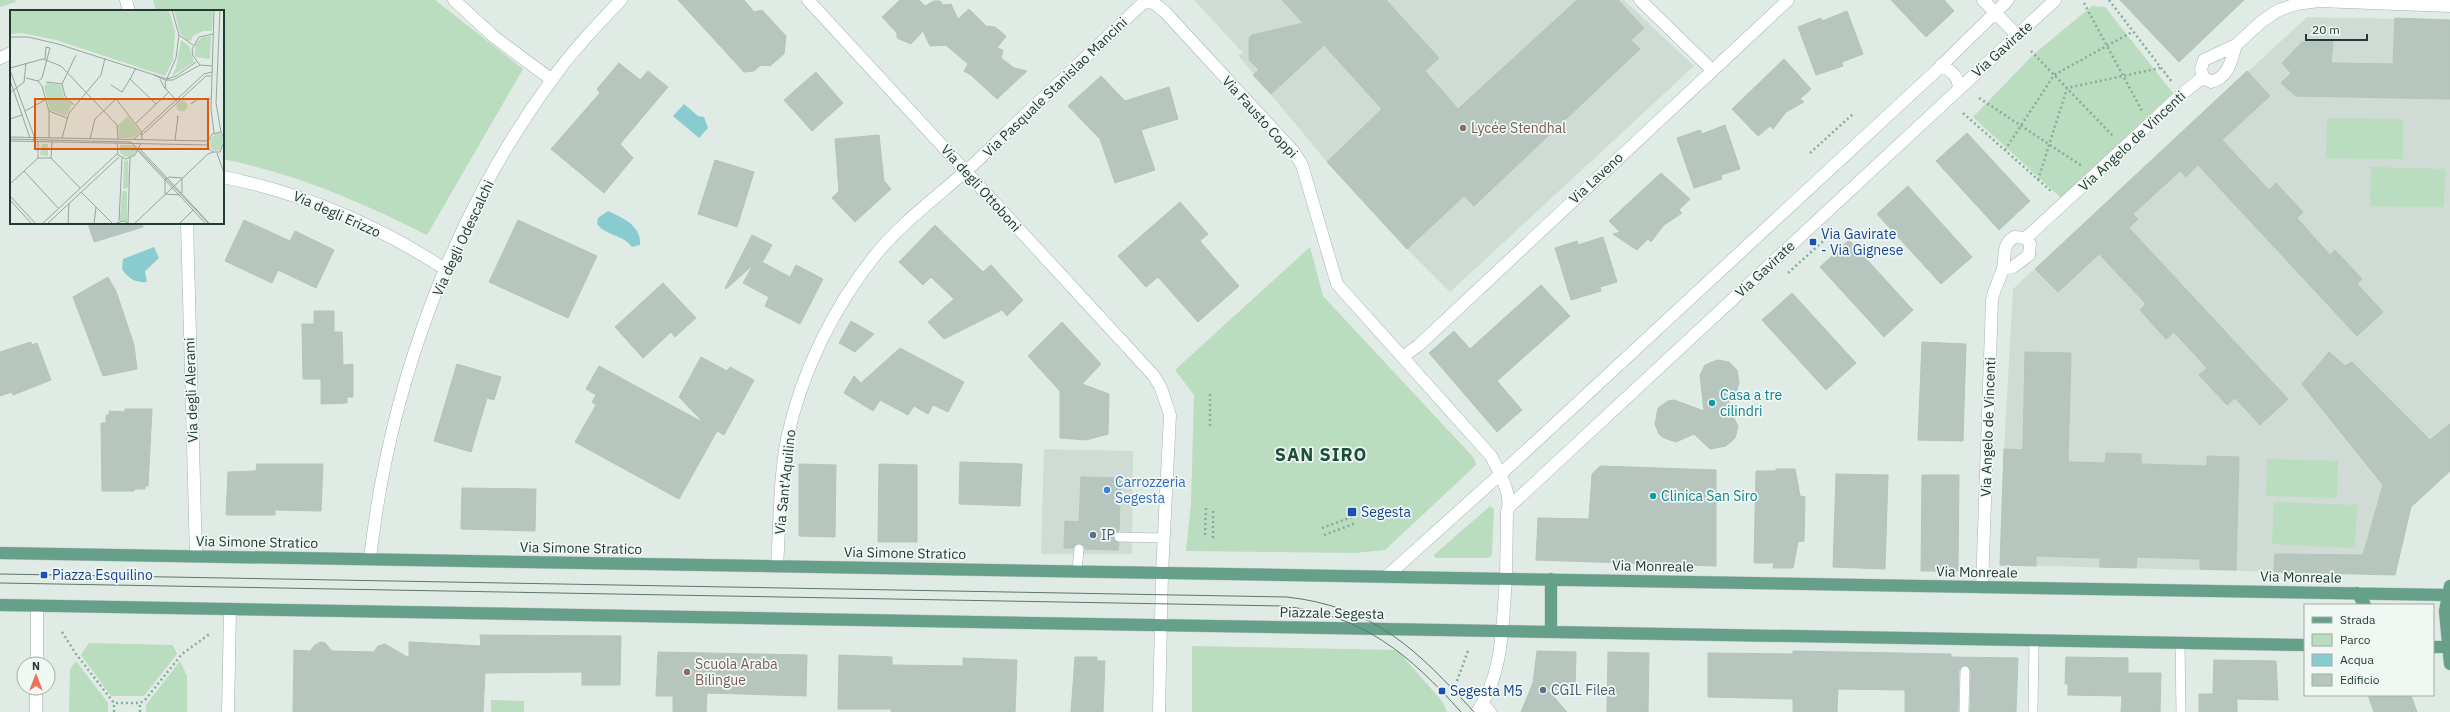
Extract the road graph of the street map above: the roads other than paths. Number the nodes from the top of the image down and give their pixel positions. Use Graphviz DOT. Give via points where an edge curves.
graph roads {
  1 [pos="454,0"];
  2 [pos="621,0"];
  3 [pos="808,0"];
  4 [pos="1640,0"];
  5 [pos="1788,0"];
  6 [pos="1983,0"];
  7 [pos="2008,0"];
  8 [pos="2055,0"];
  9 [pos="1144,2"];
  10 [pos="2450,6"];
  11 [pos="1995,13"];
  12 [pos="2017,35"];
  13 [pos="2236,45"];
  14 [pos="10,53"];
  15 [pos="0,58"];
  16 [pos="1941,64"];
  17 [pos="1712,70"];
  18 [pos="2203,77"];
  19 [pos="552,80"];
  20 [pos="1959,88"];
  21 [pos="966,171"];
  22 [pos="224,177"];
  23 [pos="187,224"];
  24 [pos="2026,238"];
  25 [pos="445,269"];
  26 [pos="2003,269"];
  27 [pos="1404,356"];
  28 [pos="1500,473"];
  29 [pos="1510,506"];
  30 [pos="1119,537"];
  31 [pos="1163,538"];
  32 [pos="1079,549"];
  33 [pos="0,553"];
  34 [pos="196,556"];
  35 [pos="370,559"];
  36 [pos="777,566"];
  37 [pos="1077,571"];
  38 [pos="1162,573"];
  39 [pos="1386,577"];
  40 [pos="1506,579"];
  41 [pos="1551,579"];
  42 [pos="1982,587"];
  43 [pos="2448,590"];
  44 [pos="2357,593"];
  45 [pos="2364,604"];
  46 [pos="0,605"];
  47 [pos="37,606"];
  48 [pos="230,609"];
  49 [pos="1161,625"];
  50 [pos="1501,631"];
  51 [pos="1551,632"];
  52 [pos="2034,640"];
  53 [pos="2180,643"];
  54 [pos="2304,645"];
  55 [pos="2434,647"];
  56 [pos="2447,647"];
  57 [pos="37,656"];
  58 [pos="2450,664"];
  59 [pos="1965,671"];
  60 [pos="36,696"];
  61 [pos="1483,709"];
  62 [pos="36,712"];
  63 [pos="228,712"];
  64 [pos="1159,712"];
  65 [pos="1964,712"];
  66 [pos="2032,712"];
  67 [pos="2181,712"];
  1 -- 19 [label="street" via="493,36"];
  2 -- 19 [label="street, Via degli Odescalchi"];
  3 -- 21 [label="street, Via degli Ottoboni"];
  4 -- 17 [label="street"];
  5 -- 17 [label="street, Via Laveno"];
  6 -- 11 [label="street"];
  7 -- 11 [label="street, Via Gavirate"];
  8 -- 12 [label="street, Via Gavirate"];
  9 -- 21 [label="street, Via Pasquale Stanislao Mancini"];
  9 -- 27 [label="street, Via Fausto Coppi" via="1154,3 1165,12 1294,152 1302,165 1337,284"];
  10 -- 13 [label="street" via="2319,1 2296,4 2277,11"];
  11 -- 12 [label="street"];
  11 -- 16 [label="street, Via Gavirate"];
  12 -- 20 [label="street, Via Gavirate"];
  13 -- 18 [label="street" via="2204,60 2201,69"];
  13 -- 18 [label="street" via="2227,72 2221,79 2211,82"];
  14 -- 15 [label="street"];
  16 -- 20 [label="street" via="1958,79"];
  16 -- 28 [label="street, Via Gavirate"];
  17 -- 27 [label="street, Via Laveno"];
  18 -- 24 [label="street, Via Angelo de Vincenti"];
  19 -- 25 [label="street, Via degli Odescalchi" via="512,139 478,200"];
  20 -- 29 [label="street, Via Gavirate"];
  21 -- 31 [label="street, Via degli Ottoboni" via="1154,376 1161,388 1170,415"];
  21 -- 36 [label="street, Via Sant'Aquilino" via="877,252 850,290 818,347 787,440"];
  22 -- 25 [label="street, Via degli Erizzo" via="306,198 388,236"];
  23 -- 34 [label="street, Via degli Alerami"];
  24 -- 26 [label="street, Via Angelo de Vincenti" via="2014,237 2010,240 2003,258"];
  24 -- 26 [label="street" via="2030,244 2029,255 2013,267"];
  25 -- 35 [label="street, Via degli Odescalchi" via="416,348 394,420 381,482"];
  26 -- 42 [label="street, Via Angelo de Vincenti" via="1994,287 1992,300"];
  27 -- 28 [label="street" via="1478,439"];
  28 -- 29 [label="street"];
  28 -- 39 [label="street"];
  29 -- 40 [label="street"];
  30 -- 31 [label="lane"];
  31 -- 38 [label="street"];
  32 -- 37 [label="lane"];
  33 -- 34 [label="main road, Via Simone Stratico"];
  34 -- 35 [label="main road, Via Simone Stratico"];
  35 -- 36 [label="main road, Via Simone Stratico"];
  36 -- 37 [label="main road, Via Simone Stratico"];
  37 -- 38 [label="main road, Via Simone Stratico"];
  38 -- 39 [label="main road"];
  38 -- 49 [label="street"];
  39 -- 40 [label="main road"];
  40 -- 41 [label="main road, Via Monreale"];
  40 -- 50 [label="street"];
  41 -- 42 [label="main road, Via Monreale"];
  41 -- 51 [label="main road"];
  42 -- 44 [label="main road, Via Monreale"];
  43 -- 44 [label="main road, Via Monreale"];
  43 -- 56 [label="main road"];
  44 -- 45 [label="main road"];
  46 -- 47 [label="main road"];
  47 -- 48 [label="main road"];
  47 -- 57 [label="street"];
  48 -- 49 [label="main road"];
  48 -- 63 [label="street"];
  49 -- 50 [label="main road, Piazzale Segesta"];
  49 -- 64 [label="street"];
  50 -- 51 [label="main road"];
  50 -- 61 [label="street" via="1494,679"];
  51 -- 52 [label="main road"];
  52 -- 53 [label="main road"];
  52 -- 66 [label="lane"];
  53 -- 54 [label="main road"];
  53 -- 67 [label="lane"];
  55 -- 56 [label="main road"];
  56 -- 58 [label="main road"];
  59 -- 65 [label="lane"];
  60 -- 62 [label="street"];
}
